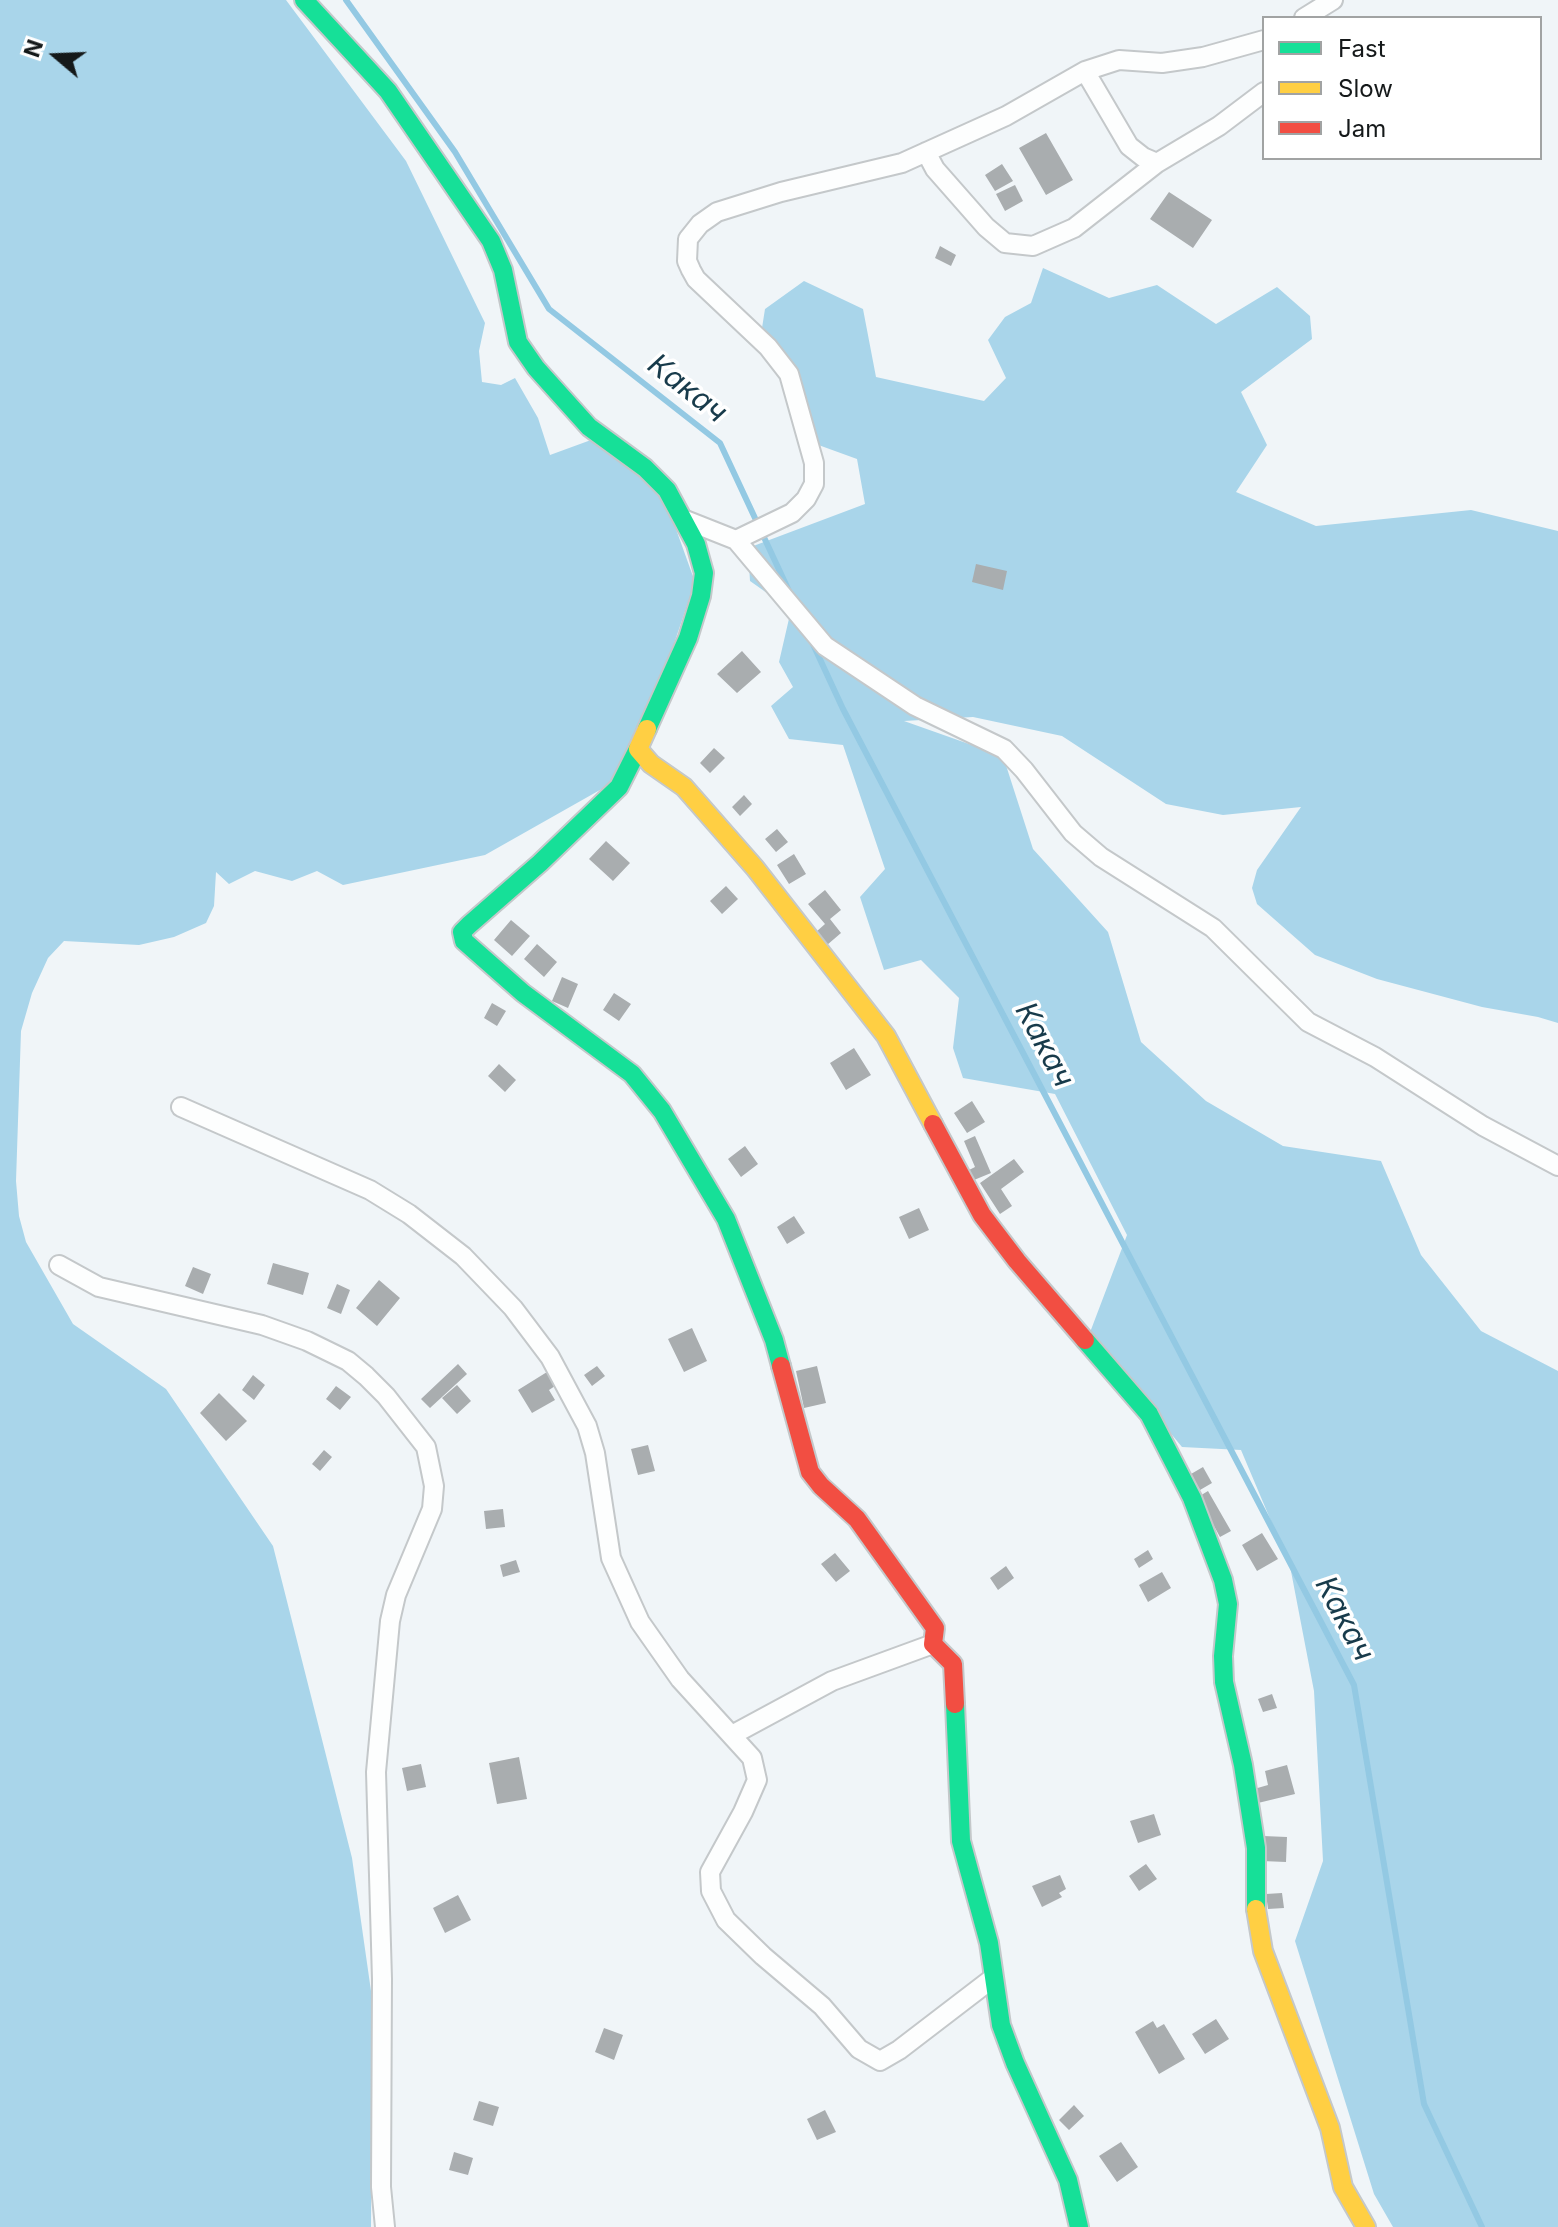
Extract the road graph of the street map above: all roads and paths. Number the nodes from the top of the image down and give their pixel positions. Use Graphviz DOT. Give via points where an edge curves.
graph roads {
  1 [pos="304,0"];
  2 [pos="1333,0"];
  3 [pos="1307,16"];
  4 [pos="1262,41"];
  5 [pos="1085,71"];
  6 [pos="1262,94"];
  7 [pos="926,152"];
  8 [pos="1157,163"];
  9 [pos="683,519"];
  10 [pos="743,536"];
  11 [pos="638,749"];
  12 [pos="181,1107"];
  13 [pos="1558,1166"];
  14 [pos="59,1265"];
  15 [pos="933,1644"];
  16 [pos="732,1735"];
  17 [pos="993,1978"];
  18 [pos="385,2227"];
  19 [pos="1079,2227"];
  20 [pos="1366,2227"];
  1 -- 9 [label="street" via="388,91 491,241 503,270 518,342 536,368 589,427 667,490"];
  2 -- 3 [label="street"];
  4 -- 5 [label="street" via="1203,57 1162,63 1119,60"];
  5 -- 7 [label="street" via="1006,116"];
  5 -- 8 [label="street" via="1129,146"];
  6 -- 8 [label="street"];
  7 -- 8 [label="street" via="986,227 1005,243 1033,246 1074,228"];
  7 -- 10 [label="street" via="717,212 688,239 687,261 696,279 789,374 814,463 814,484 806,499 792,513"];
  9 -- 10 [label="street"];
  9 -- 11 [label="street" via="696,544 704,584 688,638"];
  10 -- 13 [label="street" via="825,646 915,706 1004,749 1073,833 1101,857 1213,928 1308,1022"];
  11 -- 15 [label="street" via="619,787 469,925 462,932 464,941 523,993 632,1074 662,1111 726,1219 774,1340 810,1472 857,1519 926,1614 935,1628"];
  11 -- 20 [label="street" via="684,787 755,868 886,1036 982,1215 1149,1414 1172,1457 1192,1498 1228,1604 1224,1682 1256,1848 1254,1897 1263,1951 1330,2128 1343,2187"];
  12 -- 16 [label="street" via="383,1198 463,1256 513,1308 550,1357 587,1426 611,1558 640,1622 680,1679"];
  14 -- 18 [label="street" via="99,1287 262,1325 320,1347 366,1376 426,1447 434,1486 432,1509 390,1621 376,1772"];
  15 -- 16 [label="street" via="832,1681"];
  15 -- 17 [label="street" via="953,1664 961,1841 989,1943"];
  16 -- 17 [label="street" via="752,1758 757,1780 710,1872 711,1891 726,1920 822,2006 859,2049 880,2061"];
  17 -- 19 [label="street" via="1001,2025 1068,2180"];
}
